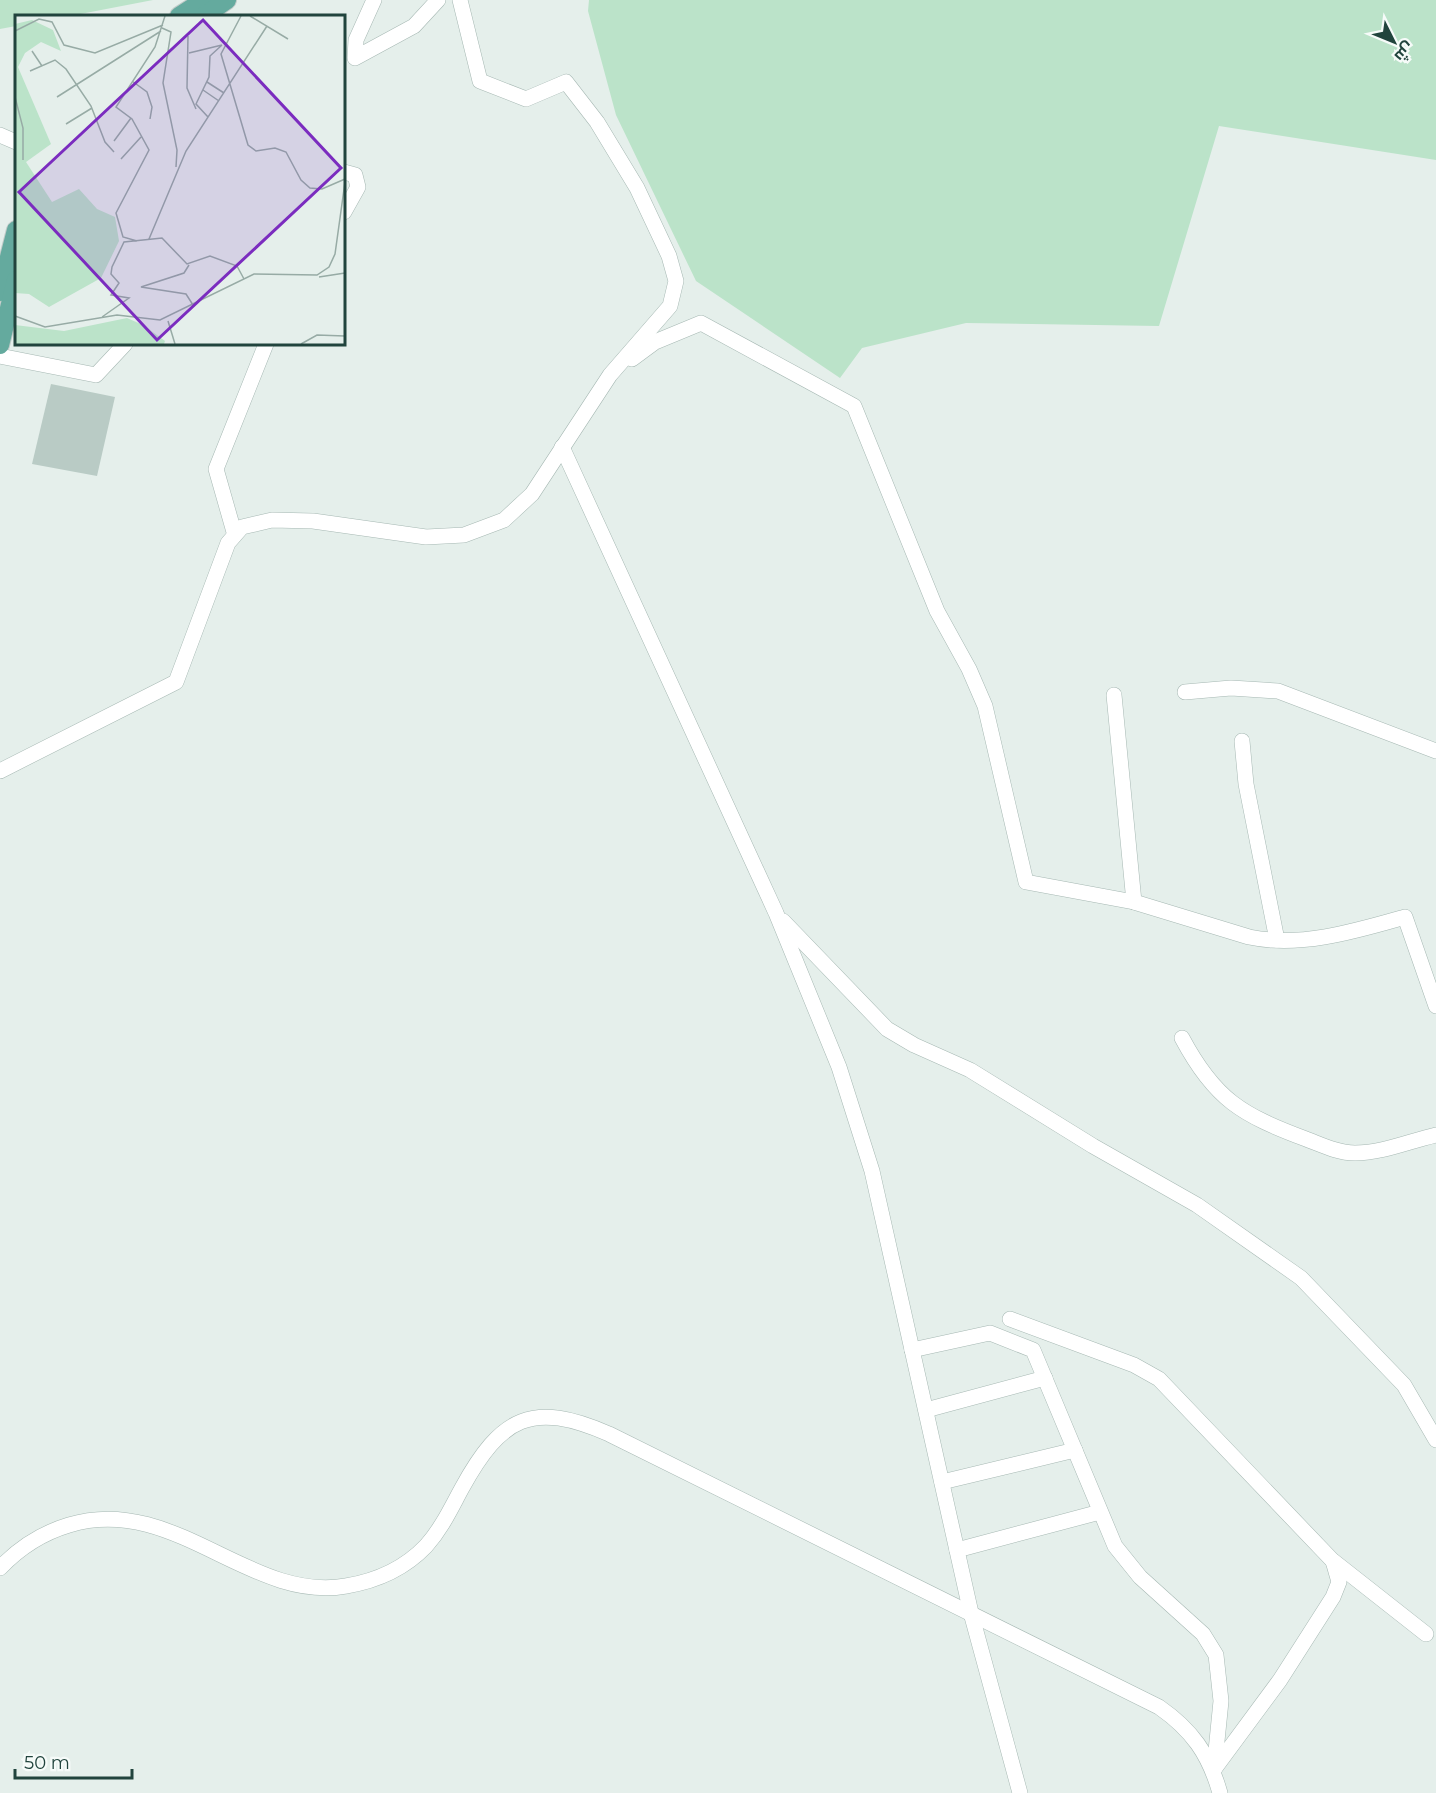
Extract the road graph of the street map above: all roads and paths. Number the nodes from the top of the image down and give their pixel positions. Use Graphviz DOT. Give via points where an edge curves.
graph roads {
  1 [pos="204,0"];
  2 [pos="227,0"];
  3 [pos="374,0"];
  4 [pos="438,0"];
  5 [pos="460,0"];
  6 [pos="181,15"];
  7 [pos="205,15"];
  8 [pos="0,135"];
  9 [pos="15,142"];
  10 [pos="345,172"];
  11 [pos="345,210"];
  12 [pos="15,234"];
  13 [pos="15,284"];
  14 [pos="0,292"];
  15 [pos="0,345"];
  16 [pos="124,345"];
  17 [pos="266,345"];
  18 [pos="0,356"];
  19 [pos="610,375"];
  20 [pos="562,447"];
  21 [pos="234,532"];
  22 [pos="1185,692"];
  23 [pos="1114,695"];
  24 [pos="1242,741"];
  25 [pos="1436,751"];
  26 [pos="0,771"];
  27 [pos="1134,902"];
  28 [pos="776,913"];
  29 [pos="1277,940"];
  30 [pos="1436,1006"];
  31 [pos="1182,1038"];
  32 [pos="1436,1135"];
  33 [pos="1010,1319"];
  34 [pos="912,1350"];
  35 [pos="1045,1378"];
  36 [pos="926,1410"];
  37 [pos="1436,1440"];
  38 [pos="1074,1450"];
  39 [pos="942,1482"];
  40 [pos="1100,1512"];
  41 [pos="957,1550"];
  42 [pos="1332,1560"];
  43 [pos="0,1568"];
  44 [pos="1349,1574"];
  45 [pos="1333,1597"];
  46 [pos="971,1613"];
  47 [pos="1426,1634"];
  48 [pos="1214,1771"];
  49 [pos="1020,1793"];
  50 [pos="1220,1793"];
  1 -- 6 [label="main road"];
  2 -- 7 [label="main road"];
  3 -- 4 [label="street" via="356,40 355,58 414,26"];
  5 -- 19 [label="street" via="480,81 526,99 566,82 597,122 637,188 669,256 676,281 670,306"];
  8 -- 9 [label="street"];
  10 -- 11 [label="street" via="355,175 358,187"];
  12 -- 14 [label="main road"];
  13 -- 15 [label="main road"];
  16 -- 18 [label="street" via="96,375"];
  17 -- 21 [label="street" via="216,469"];
  19 -- 20 [label="street"];
  19 -- 27 [label="street" via="655,342 700,323 854,406 937,611 985,706 1026,882"];
  20 -- 21 [label="street" via="523,505 504,520 476,532 426,537 313,521 272,520"];
  20 -- 28 [label="street"];
  21 -- 26 [label="street" via="176,682"];
  22 -- 25 [label="street" via="1239,688 1278,691"];
  23 -- 27 [label="street"];
  24 -- 29 [label="street" via="1246,784"];
  27 -- 29 [label="street" via="1249,937"];
  28 -- 34 [label="street" via="839,1066 872,1171"];
  28 -- 37 [label="street" via="886,1029 970,1070 1165,1186 1301,1278 1404,1385"];
  29 -- 30 [label="street" via="1349,931 1405,917"];
  31 -- 32 [label="street" via="1204,1077 1223,1097 1255,1118 1291,1133 1339,1151 1359,1153"];
  33 -- 42 [label="street" via="1134,1365 1160,1379"];
  34 -- 35 [label="street" via="990,1333 1033,1350"];
  34 -- 36 [label="street"];
  35 -- 36 [label="street"];
  35 -- 38 [label="street"];
  36 -- 39 [label="street"];
  38 -- 39 [label="street"];
  38 -- 40 [label="street"];
  39 -- 41 [label="street"];
  40 -- 41 [label="street"];
  40 -- 48 [label="street" via="1123,1558 1193,1623 1216,1655 1221,1701"];
  41 -- 46 [label="street"];
  42 -- 44 [label="street"];
  42 -- 45 [label="street" via="1339,1582"];
  43 -- 46 [label="street" via="46,1534 78,1522 111,1518 177,1534 298,1585 336,1588 367,1582 401,1567 426,1546 478,1461 500,1434 526,1420 558,1417 609,1434"];
  44 -- 45 [label="street"];
  44 -- 47 [label="street"];
  45 -- 48 [label="street" via="1280,1680"];
  46 -- 48 [label="street" via="1159,1707 1194,1735"];
  46 -- 49 [label="street"];
  48 -- 50 [label="street"];
}
